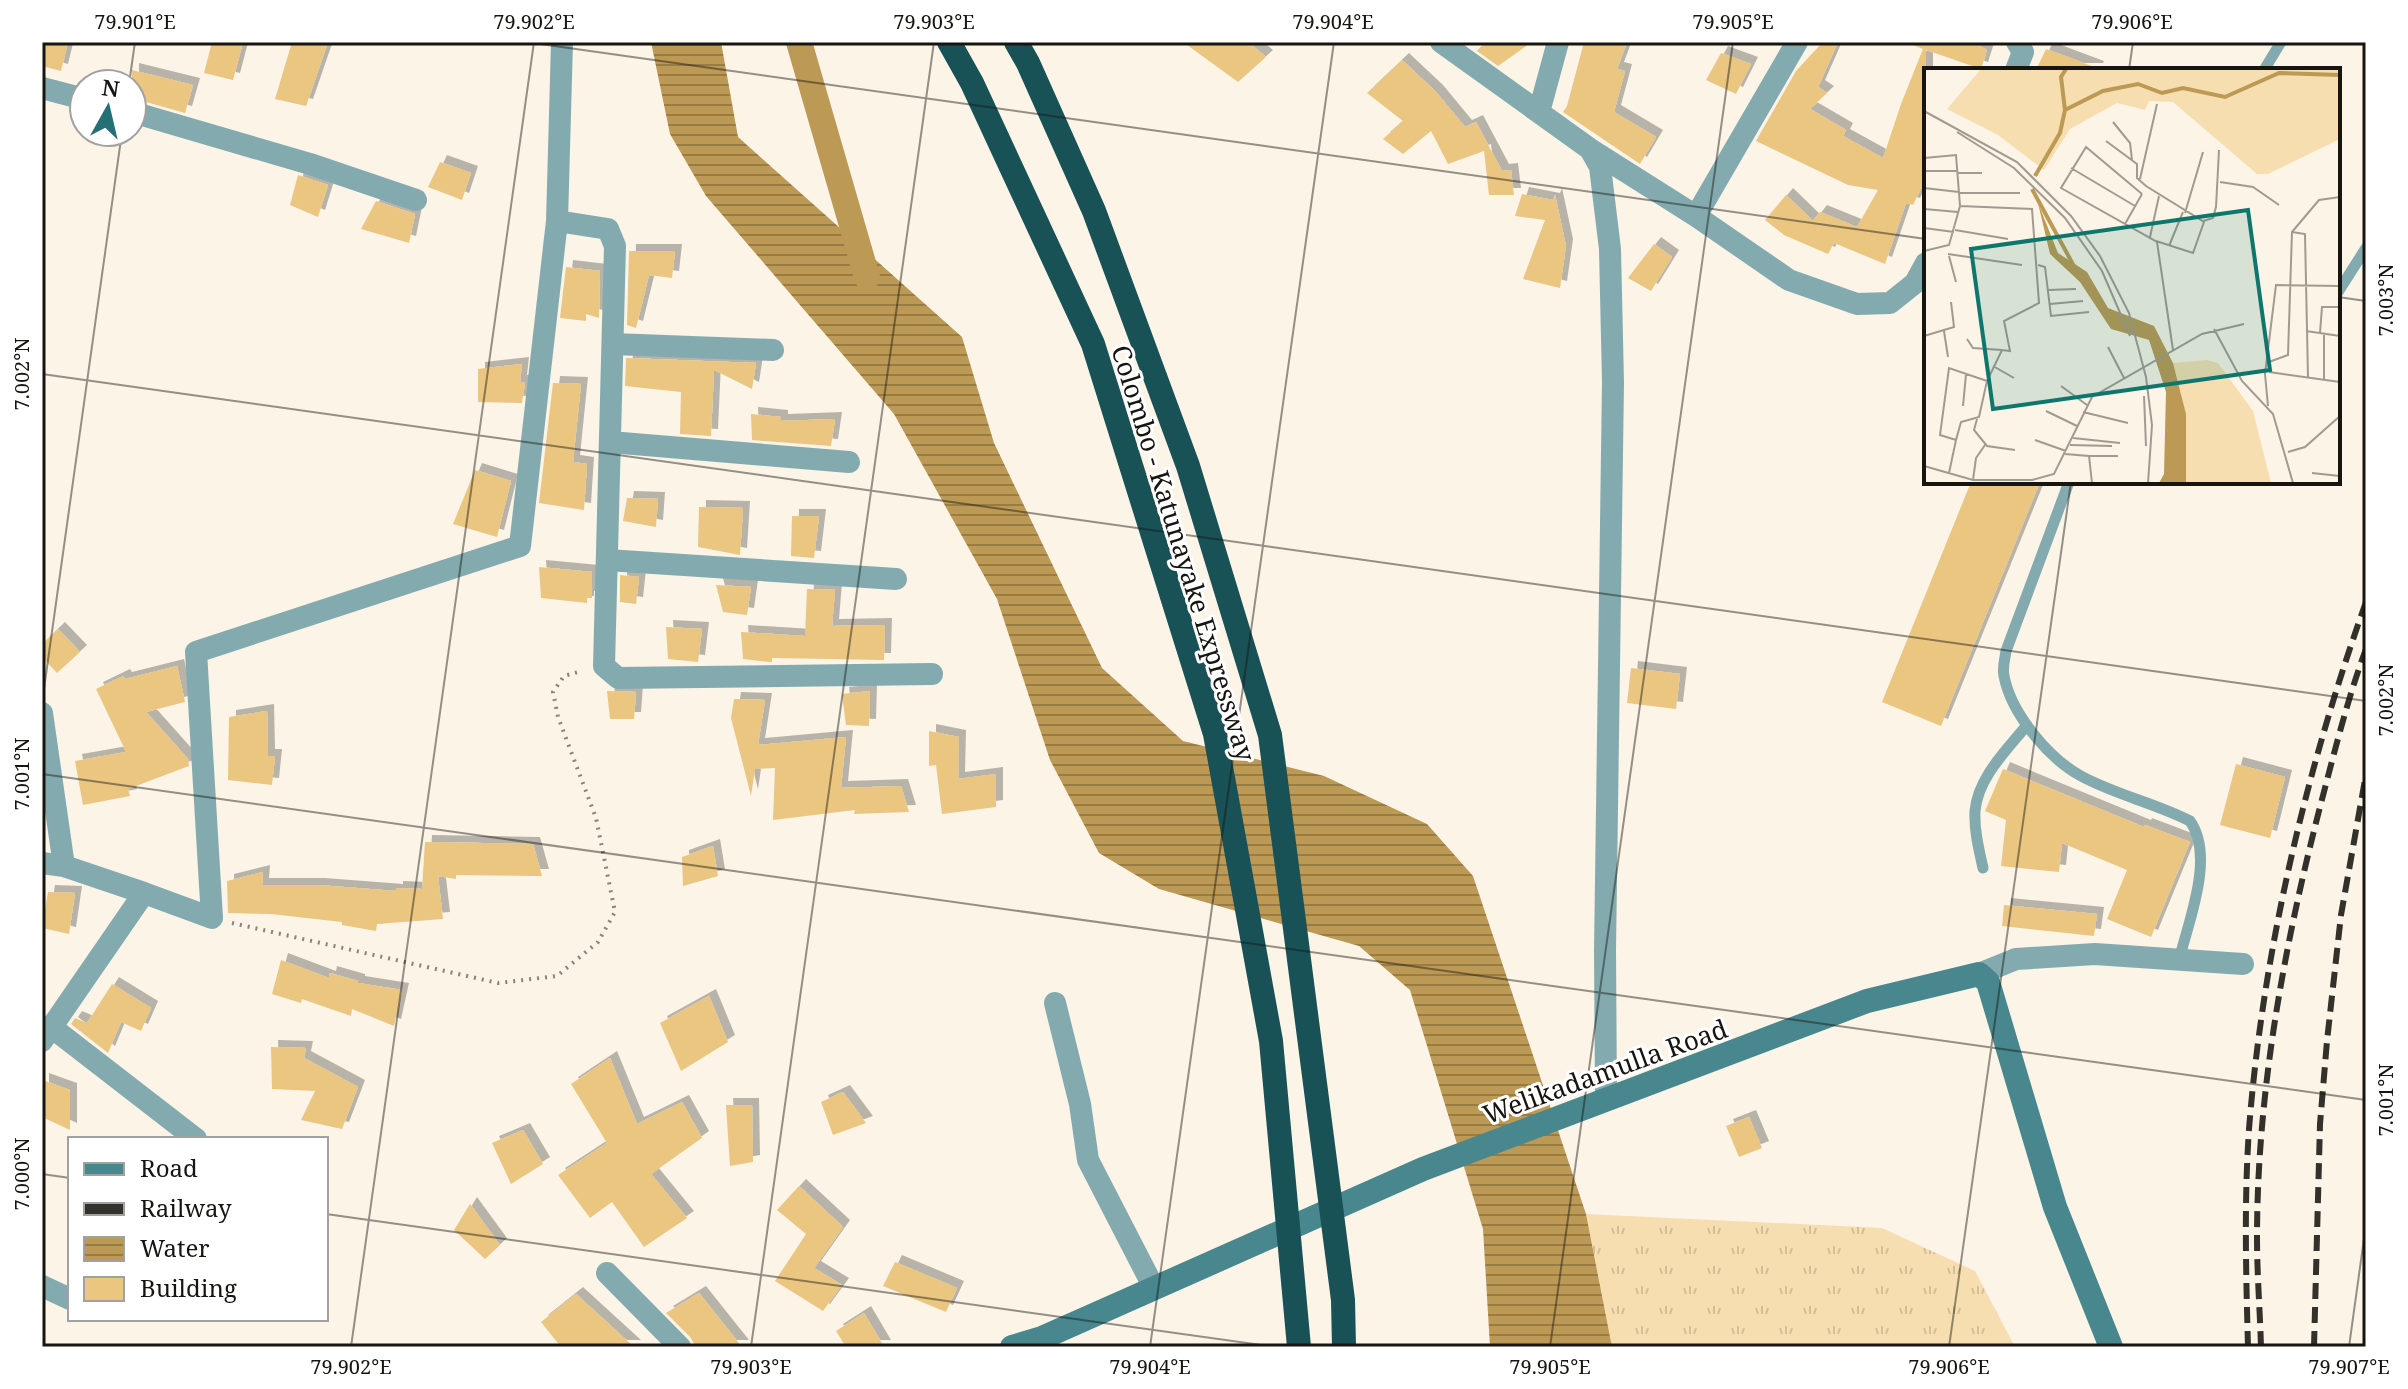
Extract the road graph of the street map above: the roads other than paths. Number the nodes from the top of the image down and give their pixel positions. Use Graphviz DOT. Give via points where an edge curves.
graph roads {
  1 [pos="562,42"];
  2 [pos="949,42"];
  3 [pos="1016,42"];
  4 [pos="1441,42"];
  5 [pos="1558,42"];
  6 [pos="1797,42"];
  7 [pos="2017,42"];
  8 [pos="2281,42"];
  9 [pos="2017,68"];
  10 [pos="2265,68"];
  11 [pos="42,88"];
  12 [pos="68,95"];
  13 [pos="1539,112"];
  14 [pos="148,117"];
  15 [pos="1590,149"];
  16 [pos="416,200"];
  17 [pos="1696,216"];
  18 [pos="557,221"];
  19 [pos="2366,248"];
  20 [pos="1924,267"];
  21 [pos="2340,289"];
  22 [pos="613,344"];
  23 [pos="773,350"];
  24 [pos="610,442"];
  25 [pos="849,462"];
  26 [pos="2068,484"];
  27 [pos="607,560"];
  28 [pos="896,579"];
  29 [pos="932,674"];
  30 [pos="42,713"];
  31 [pos="2027,725"];
  32 [pos="53,864"];
  33 [pos="1983,868"];
  34 [pos="144,893"];
  35 [pos="2179,960"];
  36 [pos="2243,964"];
  37 [pos="1979,974"];
  38 [pos="1055,1003"];
  39 [pos="46,1033"];
  40 [pos="1606,1099"];
  41 [pos="193,1137"];
  42 [pos="607,1273"];
  43 [pos="42,1286"];
  44 [pos="1154,1288"];
  45 [pos="68,1298"];
  46 [pos="680,1347"];
  47 [pos="1012,1347"];
  48 [pos="1299,1347"];
  49 [pos="1344,1347"];
  50 [pos="2111,1347"];
  1 -- 18 [label="street"];
  2 -- 48 [label="highway, Colombo - Katunayake Expressway" via="1093,344 1215,734 1271,1041"];
  3 -- 49 [label="highway, Colombo - Katunayake Expressway" via="1094,211 1188,466 1270,735 1343,1300"];
  4 -- 13 [label="street"];
  5 -- 13 [label="street"];
  6 -- 17 [label="street"];
  7 -- 9 [label="street" via="2023,52"];
  8 -- 10 [label="lane"];
  11 -- 12 [label="street"];
  13 -- 15 [label="street"];
  14 -- 16 [label="street"];
  15 -- 17 [label="street"];
  15 -- 40 [label="street" via="1600,167 1610,249 1613,382"];
  17 -- 20 [label="street" via="1789,280 1857,304 1890,303 1915,283"];
  18 -- 22 [label="street" via="608,229 615,246"];
  18 -- 34 [label="street" via="520,546 196,652 212,918"];
  19 -- 21 [label="lane"];
  22 -- 23 [label="street"];
  22 -- 24 [label="street"];
  24 -- 25 [label="street"];
  24 -- 27 [label="street"];
  26 -- 31 [label="lane" via="2006,651 2003,673"];
  27 -- 28 [label="street"];
  27 -- 29 [label="street" via="604,666 618,678"];
  30 -- 32 [label="street"];
  31 -- 33 [label="lane" via="1986,778 1975,810"];
  31 -- 35 [label="lane" via="2080,776 2173,812 2200,834 2197,890"];
  32 -- 34 [label="street"];
  34 -- 39 [label="street"];
  35 -- 36 [label="street, Welikadamulla Road"];
  35 -- 37 [label="street, Welikadamulla Road" via="2079,955 2016,959"];
  37 -- 40 [label="street, Welikadamulla Road" via="1867,1001"];
  37 -- 50 [label="street" via="1988,982 2055,1207"];
  38 -- 44 [label="street" via="1088,1160"];
  39 -- 41 [label="street"];
  40 -- 44 [label="street, Welikadamulla Road" via="1423,1169"];
  42 -- 46 [label="street"];
  43 -- 45 [label="street"];
  44 -- 47 [label="street, Welikadamulla Road"];
}
